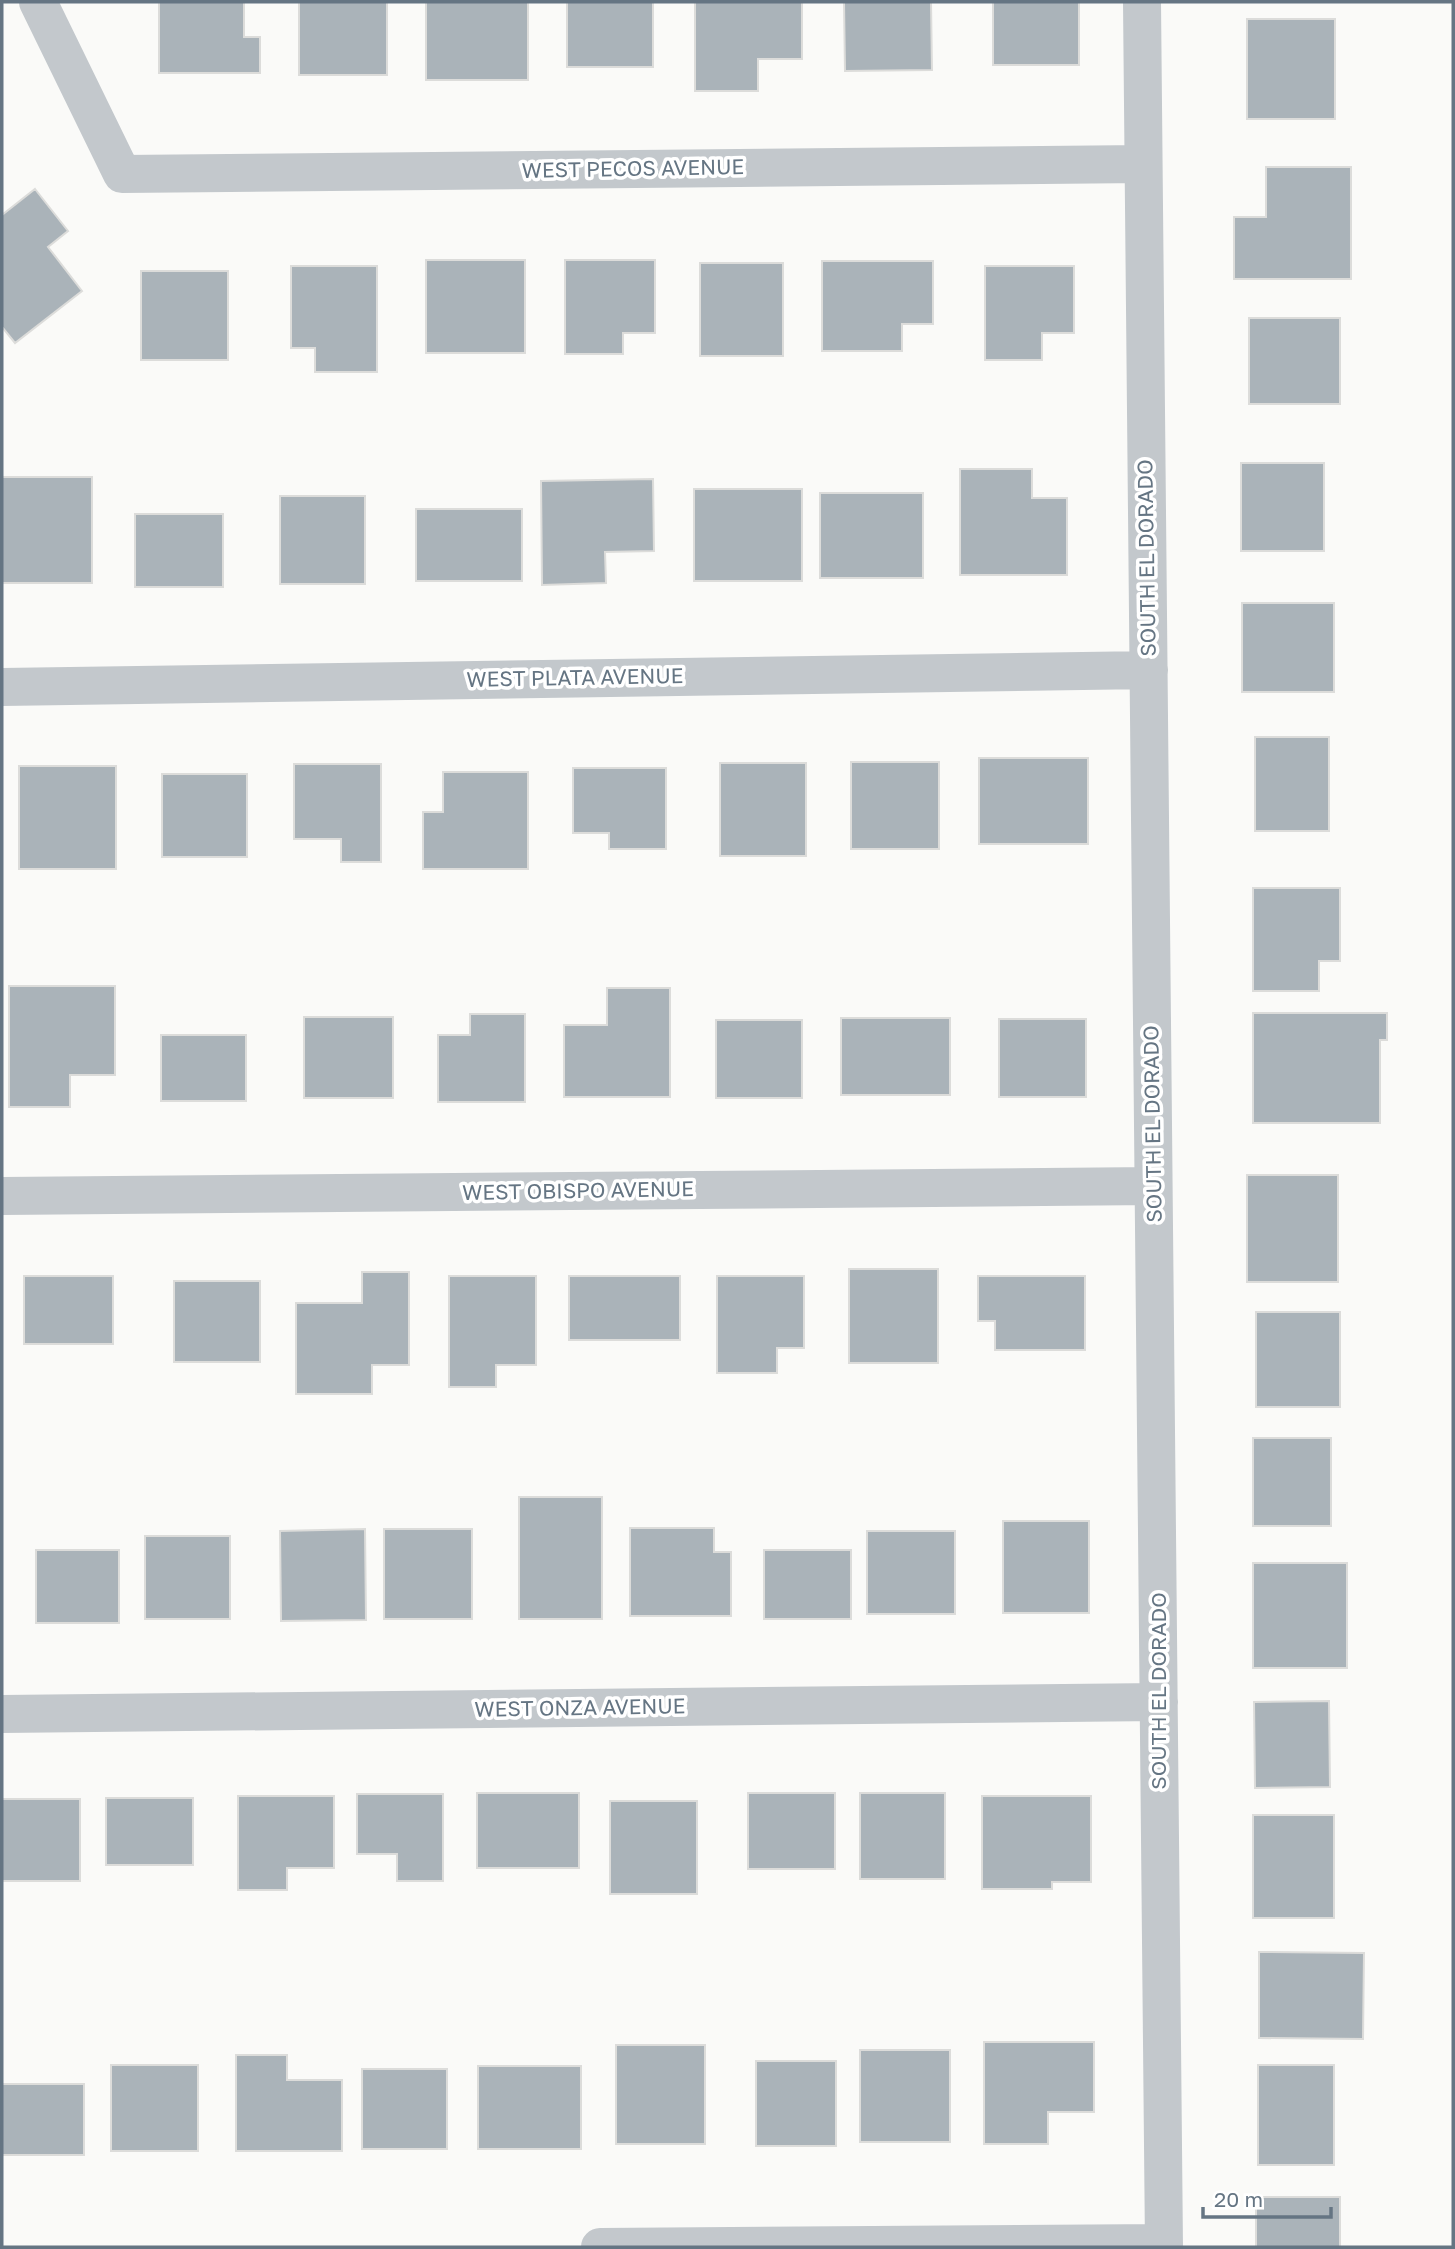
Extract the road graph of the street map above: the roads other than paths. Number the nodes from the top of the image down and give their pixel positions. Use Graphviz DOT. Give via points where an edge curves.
graph roads {
  1 [pos="38,2"];
  2 [pos="1142,2"];
  3 [pos="1143,164"];
  4 [pos="1149,670"];
  5 [pos="2,687"];
  6 [pos="1153,1186"];
  7 [pos="2,1196"];
  8 [pos="1159,1702"];
  9 [pos="2,1714"];
  10 [pos="1164,2245"];
  11 [pos="600,2247"];
  1 -- 3 [label="street, WEST PECOS AVENUE" via="122,174"];
  2 -- 3 [label="street, SOUTH EL DORADO"];
  3 -- 4 [label="street, SOUTH EL DORADO"];
  4 -- 5 [label="street, WEST PLATA AVENUE"];
  4 -- 6 [label="street, SOUTH EL DORADO"];
  6 -- 7 [label="street, WEST OBISPO AVENUE"];
  6 -- 8 [label="street, SOUTH EL DORADO"];
  8 -- 9 [label="street, WEST ONZA AVENUE"];
  8 -- 10 [label="street, SOUTH EL DORADO"];
  10 -- 11 [label="street"];
}
